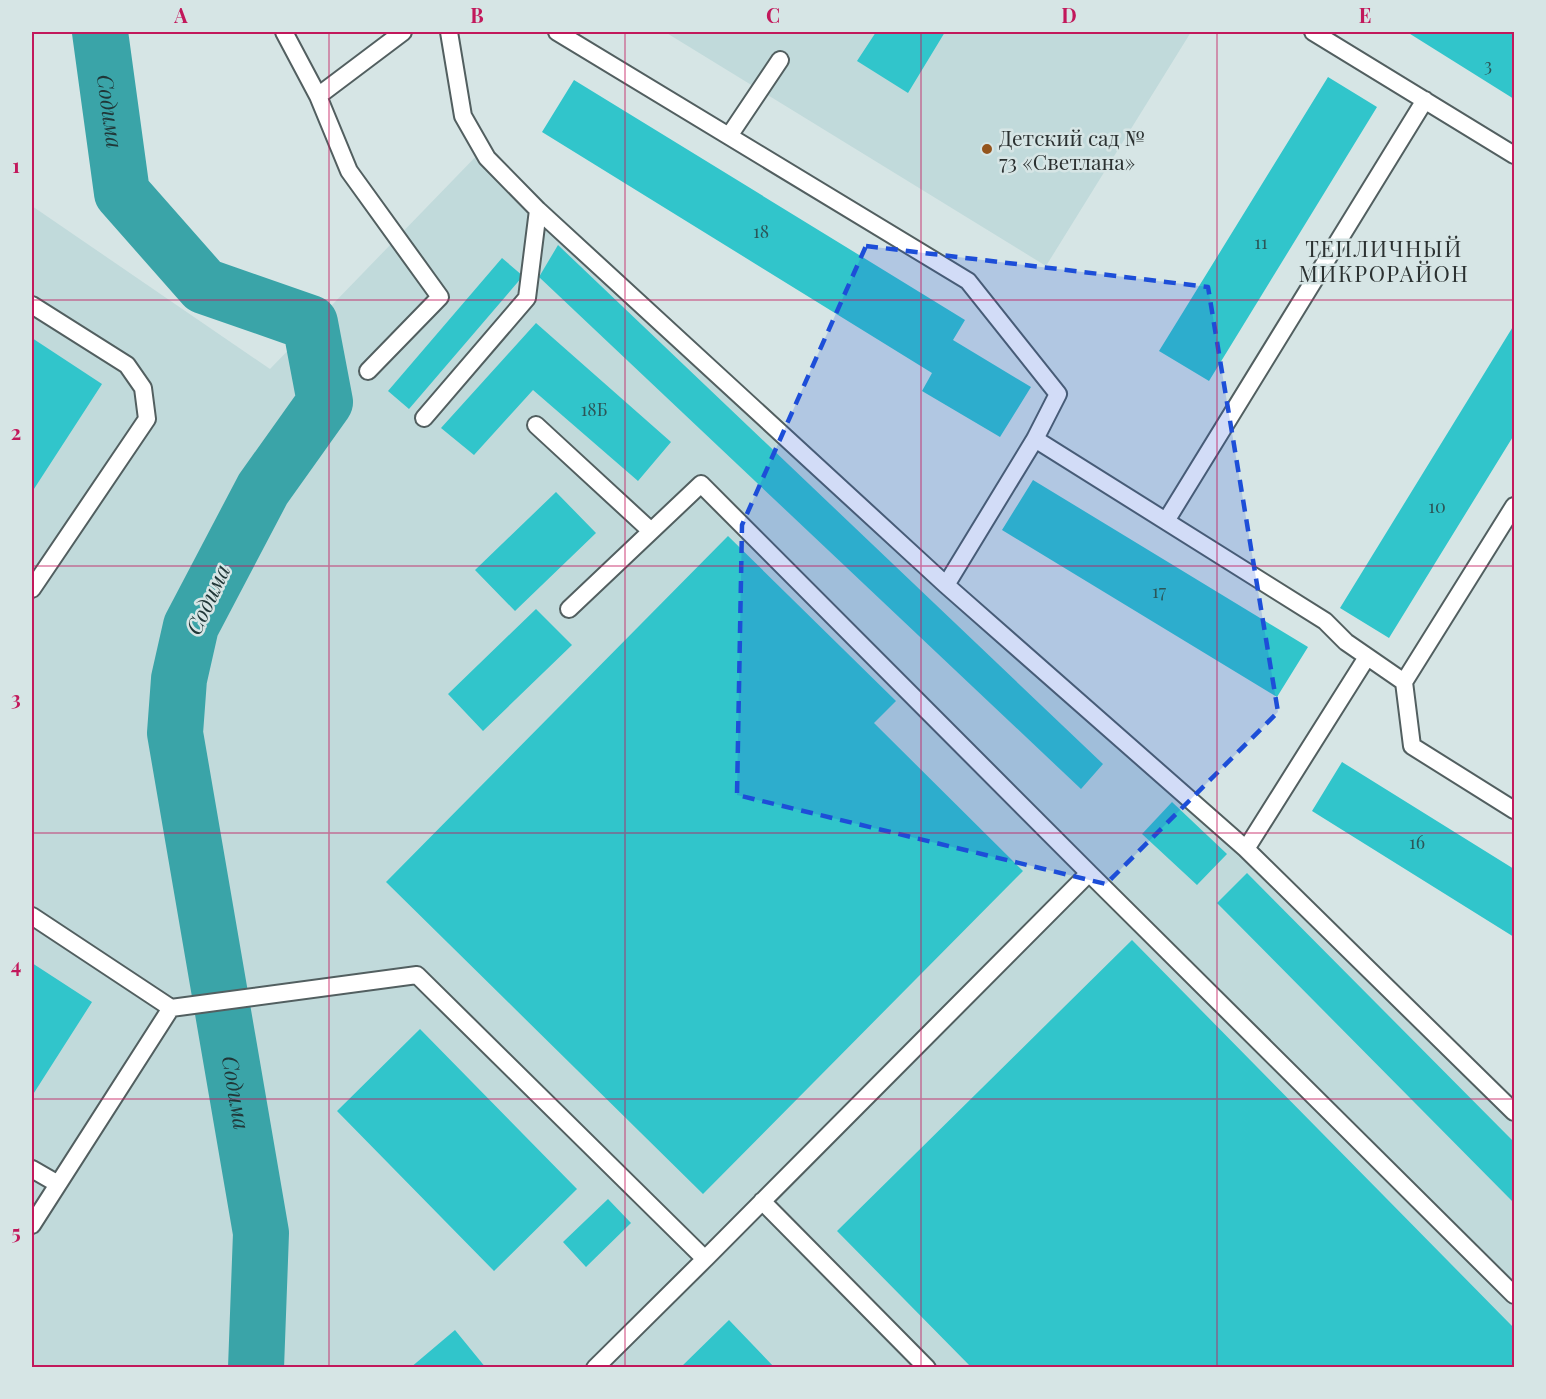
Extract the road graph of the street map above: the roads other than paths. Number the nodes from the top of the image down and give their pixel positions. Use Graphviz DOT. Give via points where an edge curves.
graph roads {
  1 [pos="284,32"];
  2 [pos="403,32"];
  3 [pos="449,32"];
  4 [pos="557,32"];
  5 [pos="1313,32"];
  6 [pos="780,60"];
  7 [pos="318,96"];
  8 [pos="1425,100"];
  9 [pos="729,136"];
  10 [pos="1515,155"];
  11 [pos="538,210"];
  12 [pos="32,305"];
  13 [pos="368,371"];
  14 [pos="424,418"];
  15 [pos="536,424"];
  16 [pos="1035,439"];
  17 [pos="1515,506"];
  18 [pos="1166,521"];
  19 [pos="651,531"];
  20 [pos="946,585"];
  21 [pos="32,589"];
  22 [pos="569,609"];
  23 [pos="1367,657"];
  24 [pos="1404,682"];
  25 [pos="1515,810"];
  26 [pos="1246,849"];
  27 [pos="1089,873"];
  28 [pos="32,916"];
  29 [pos="172,1008"];
  30 [pos="1515,1112"];
  31 [pos="32,1170"];
  32 [pos="58,1184"];
  33 [pos="762,1201"];
  34 [pos="32,1226"];
  35 [pos="705,1259"];
  36 [pos="1515,1295"];
  37 [pos="595,1368"];
  38 [pos="927,1368"];
  1 -- 7 [label="lane"];
  2 -- 7 [label="lane"];
  3 -- 11 [label="lane" via="463,116 487,158"];
  4 -- 9 [label="lane"];
  5 -- 8 [label="lane"];
  6 -- 9 [label="lane"];
  7 -- 13 [label="lane" via="349,171 440,297"];
  8 -- 10 [label="lane"];
  8 -- 18 [label="lane"];
  9 -- 16 [label="lane" via="968,281 1058,394"];
  11 -- 14 [label="lane" via="527,298"];
  11 -- 20 [label="lane"];
  12 -- 21 [label="lane" via="127,365 143,388 147,419"];
  15 -- 19 [label="lane"];
  16 -- 18 [label="lane"];
  16 -- 20 [label="lane"];
  17 -- 24 [label="lane"];
  18 -- 23 [label="lane" via="1325,621"];
  19 -- 22 [label="lane"];
  19 -- 27 [label="lane" via="701,484"];
  20 -- 26 [label="lane"];
  23 -- 24 [label="lane"];
  23 -- 26 [label="lane"];
  24 -- 25 [label="lane" via="1412,746"];
  26 -- 30 [label="lane"];
  27 -- 33 [label="lane"];
  27 -- 36 [label="lane"];
  28 -- 29 [label="lane"];
  29 -- 32 [label="lane"];
  29 -- 35 [label="lane" via="417,975"];
  31 -- 32 [label="lane"];
  32 -- 34 [label="lane"];
  33 -- 35 [label="lane"];
  33 -- 38 [label="lane"];
  35 -- 37 [label="lane"];
}
